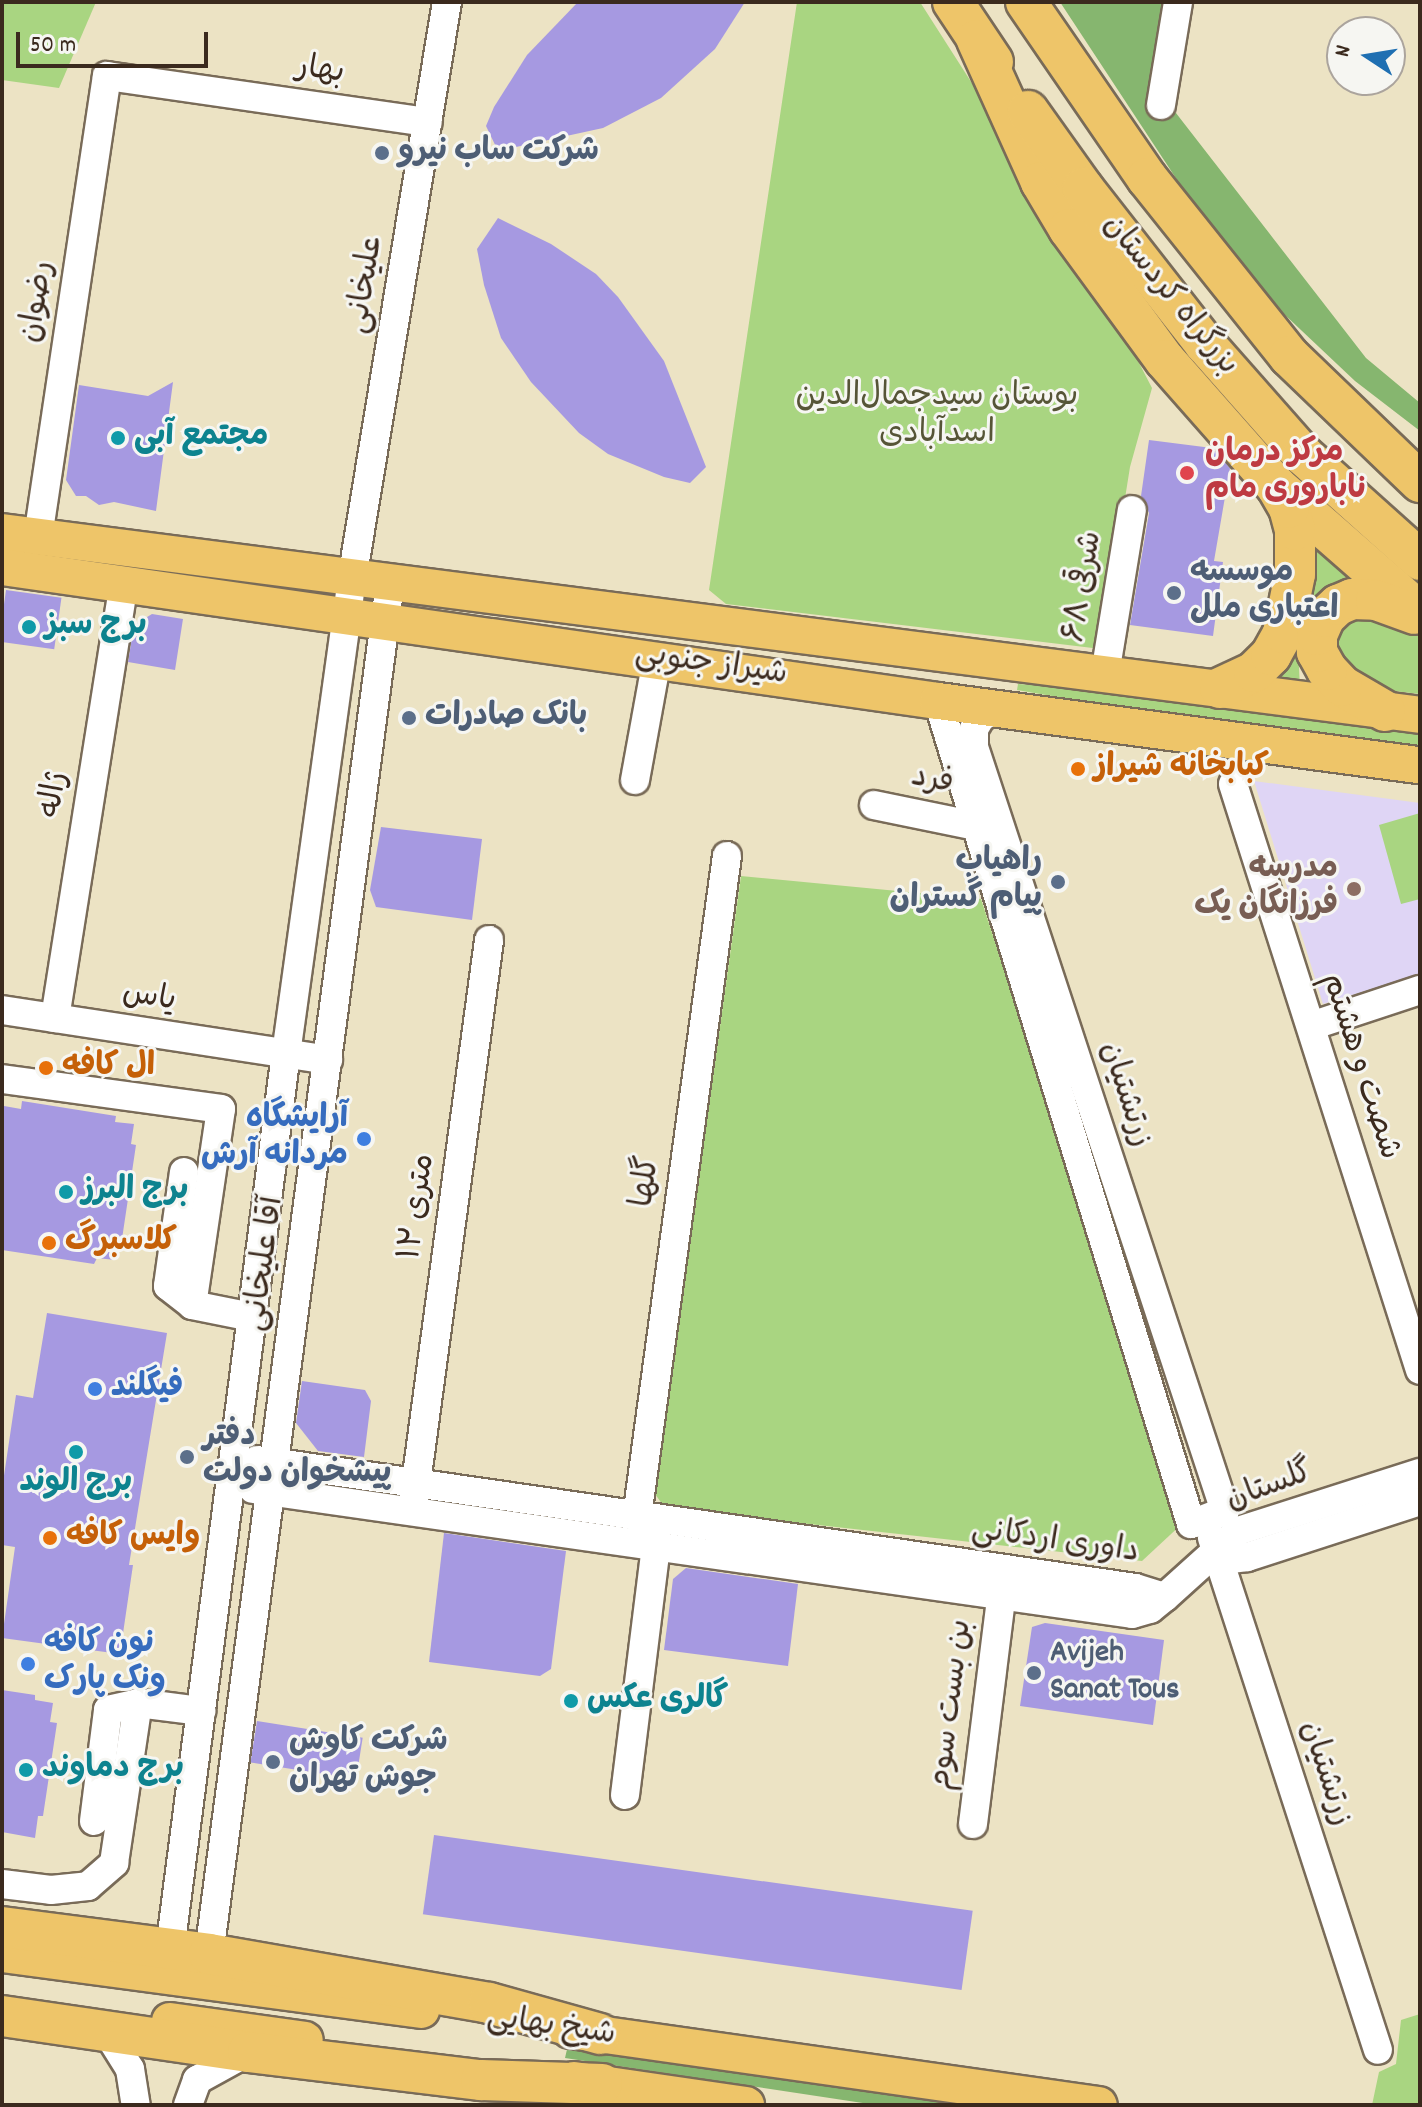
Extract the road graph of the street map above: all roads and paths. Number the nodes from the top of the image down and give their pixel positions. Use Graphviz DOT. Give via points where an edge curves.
graph roads {
  1 [pos="447,2"];
  2 [pos="953,2"];
  3 [pos="1026,2"];
  4 [pos="1178,2"];
  5 [pos="977,40"];
  6 [pos="107,76"];
  7 [pos="1161,105"];
  8 [pos="428,122"];
  9 [pos="1420,482"];
  10 [pos="1276,486"];
  11 [pos="1132,510"];
  12 [pos="2,532"];
  13 [pos="38,537"];
  14 [pos="1420,560"];
  15 [pos="2,567"];
  16 [pos="352,579"];
  17 [pos="124,582"];
  18 [pos="390,583"];
  19 [pos="1420,614"];
  20 [pos="348,615"];
  21 [pos="386,620"];
  22 [pos="657,659"];
  23 [pos="1105,674"];
  24 [pos="1220,688"];
  25 [pos="938,701"];
  26 [pos="1016,710"];
  27 [pos="1403,713"];
  28 [pos="1420,765"];
  29 [pos="635,780"];
  30 [pos="1233,784"];
  31 [pos="874,805"];
  32 [pos="976,826"];
  33 [pos="727,856"];
  34 [pos="489,940"];
  35 [pos="1420,990"];
  36 [pos="2,1010"];
  37 [pos="55,1018"];
  38 [pos="1311,1026"];
  39 [pos="286,1054"];
  40 [pos="328,1060"];
  41 [pos="2,1079"];
  42 [pos="184,1172"];
  43 [pos="192,1305"];
  44 [pos="252,1317"];
  45 [pos="1420,1370"];
  46 [pos="234,1456"];
  47 [pos="274,1462"];
  48 [pos="1420,1473"];
  49 [pos="416,1482"];
  50 [pos="230,1486"];
  51 [pos="270,1491"];
  52 [pos="1420,1501"];
  53 [pos="412,1511"];
  54 [pos="637,1517"];
  55 [pos="1207,1518"];
  56 [pos="656,1546"];
  57 [pos="1216,1553"];
  58 [pos="1002,1583"];
  59 [pos="138,1703"];
  60 [pos="201,1711"];
  61 [pos="194,1766"];
  62 [pos="233,1772"];
  63 [pos="625,1795"];
  64 [pos="94,1821"];
  65 [pos="973,1824"];
  66 [pos="2,1884"];
  67 [pos="2,1927"];
  68 [pos="190,1952"];
  69 [pos="2,1954"];
  70 [pos="2,1998"];
  71 [pos="2,2016"];
  72 [pos="105,2029"];
  73 [pos="600,2034"];
  74 [pos="245,2041"];
  75 [pos="1378,2050"];
  76 [pos="602,2084"];
  77 [pos="136,2105"];
  78 [pos="188,2105"];
  79 [pos="746,2105"];
  80 [pos="1099,2105"];
  1 -- 8 [label="street, علیخانی"];
  2 -- 5 [label="highway, بزرگراه کردستان"];
  3 -- 9 [label="highway, بزرگراه کردستان" via="1147,178 1289,356"];
  4 -- 7 [label="street"];
  5 -- 10 [label="highway" via="1041,182 1069,229 1165,360"];
  5 -- 14 [label="highway, بزرگراه کردستان" via="1205,344 1303,455"];
  6 -- 8 [label="street, بهار"];
  6 -- 13 [label="street, رضوان"];
  8 -- 16 [label="street, علیخانی"];
  10 -- 19 [label="highway"];
  10 -- 24 [label="highway" via="1295,530 1295,574 1283,633 1254,672"];
  11 -- 23 [label="street, ۶۸ شرقی"];
  12 -- 13 [label="main road, شیراز جنوبی"];
  13 -- 16 [label="main road, شیراز جنوبی"];
  15 -- 17 [label="main road, شیراز جنوبی"];
  16 -- 18 [label="main road, شیراز جنوبی"];
  16 -- 20 [label="street, آقا علیخانی"];
  17 -- 20 [label="main road, شیراز جنوبی"];
  17 -- 37 [label="street, ژاله"];
  18 -- 21 [label="street, آقا علیخانی"];
  18 -- 23 [label="main road, شیراز جنوبی"];
  19 -- 27 [label="highway" via="1376,600 1352,599 1325,617 1317,635 1317,652 1342,686"];
  20 -- 21 [label="main road, شیراز جنوبی"];
  20 -- 39 [label="street, آقا علیخانی"];
  21 -- 22 [label="main road, شیراز جنوبی"];
  21 -- 40 [label="street, آقا علیخانی"];
  22 -- 25 [label="main road, شیراز جنوبی"];
  22 -- 29 [label="street"];
  23 -- 24 [label="main road, شیراز جنوبی"];
  24 -- 27 [label="main road, شیراز جنوبی"];
  25 -- 26 [label="main road, شیراز جنوبی"];
  25 -- 32 [label="street, زرتشتیان"];
  26 -- 28 [label="main road, شیراز جنوبی"];
  26 -- 55 [label="street, زرتشتیان" via="981,717 974,729 974,747 1225,1511"];
  30 -- 38 [label="street, شصت و هشتم"];
  31 -- 32 [label="street, فرد"];
  32 -- 55 [label="street, زرتشتیان" via="1191,1524"];
  33 -- 54 [label="street, گلها"];
  34 -- 49 [label="street, ۱۲ متری"];
  35 -- 38 [label="street"];
  36 -- 37 [label="street, یاس"];
  37 -- 39 [label="street, یاس"];
  38 -- 45 [label="street, شصت و هشتم"];
  39 -- 40 [label="street, یاس"];
  39 -- 44 [label="street, آقا علیخانی"];
  40 -- 47 [label="street, آقا علیخانی"];
  41 -- 43 [label="street" via="221,1109"];
  42 -- 43 [label="street" via="168,1286"];
  43 -- 44 [label="street"];
  44 -- 46 [label="street, آقا علیخانی"];
  46 -- 47 [label="street, داوری اردکانی"];
  46 -- 50 [label="street, آقا علیخانی"];
  47 -- 49 [label="street, داوری اردکانی"];
  47 -- 51 [label="street, آقا علیخانی"];
  48 -- 57 [label="street, گلستان" via="1238,1531"];
  49 -- 53 [label="street, ۱۲ متری"];
  49 -- 54 [label="street, داوری اردکانی"];
  50 -- 51 [label="street, داوری اردکانی"];
  50 -- 60 [label="street, آقا علیخانی"];
  51 -- 53 [label="street, داوری اردکانی"];
  51 -- 62 [label="street, آقا علیخانی"];
  52 -- 57 [label="street, گلستان" via="1247,1557 1231,1559"];
  53 -- 56 [label="street, داوری اردکانی"];
  54 -- 56 [label="street"];
  54 -- 58 [label="street, داوری اردکانی"];
  55 -- 57 [label="street, زرتشتیان"];
  56 -- 58 [label="street, داوری اردکانی"];
  56 -- 63 [label="street"];
  57 -- 58 [label="street, داوری اردکانی" via="1150,1609 1132,1614"];
  57 -- 75 [label="street, زرتشتیان"];
  58 -- 65 [label="street, بن بست سوم"];
  59 -- 60 [label="street"];
  59 -- 64 [label="street" via="108,1710"];
  59 -- 66 [label="street" via="114,1863 88,1886 51,1890"];
  60 -- 61 [label="street, آقا علیخانی"];
  61 -- 62 [label="street"];
  61 -- 68 [label="street, آقا علیخانی"];
  62 -- 68 [label="street, آقا علیخانی"];
  67 -- 68 [label="highway"];
  68 -- 73 [label="highway" via="489,2003"];
  69 -- 73 [label="main road, شیخ بهایی"];
  70 -- 74 [label="main road"];
  71 -- 72 [label="highway"];
  72 -- 74 [label="highway"];
  72 -- 77 [label="street" via="130,2069"];
  73 -- 80 [label="main road, شیخ بهایی"];
  74 -- 76 [label="highway" via="481,2080"];
  74 -- 78 [label="street" via="197,2080"];
  76 -- 79 [label="main road, شیخ بهایی"];
}
